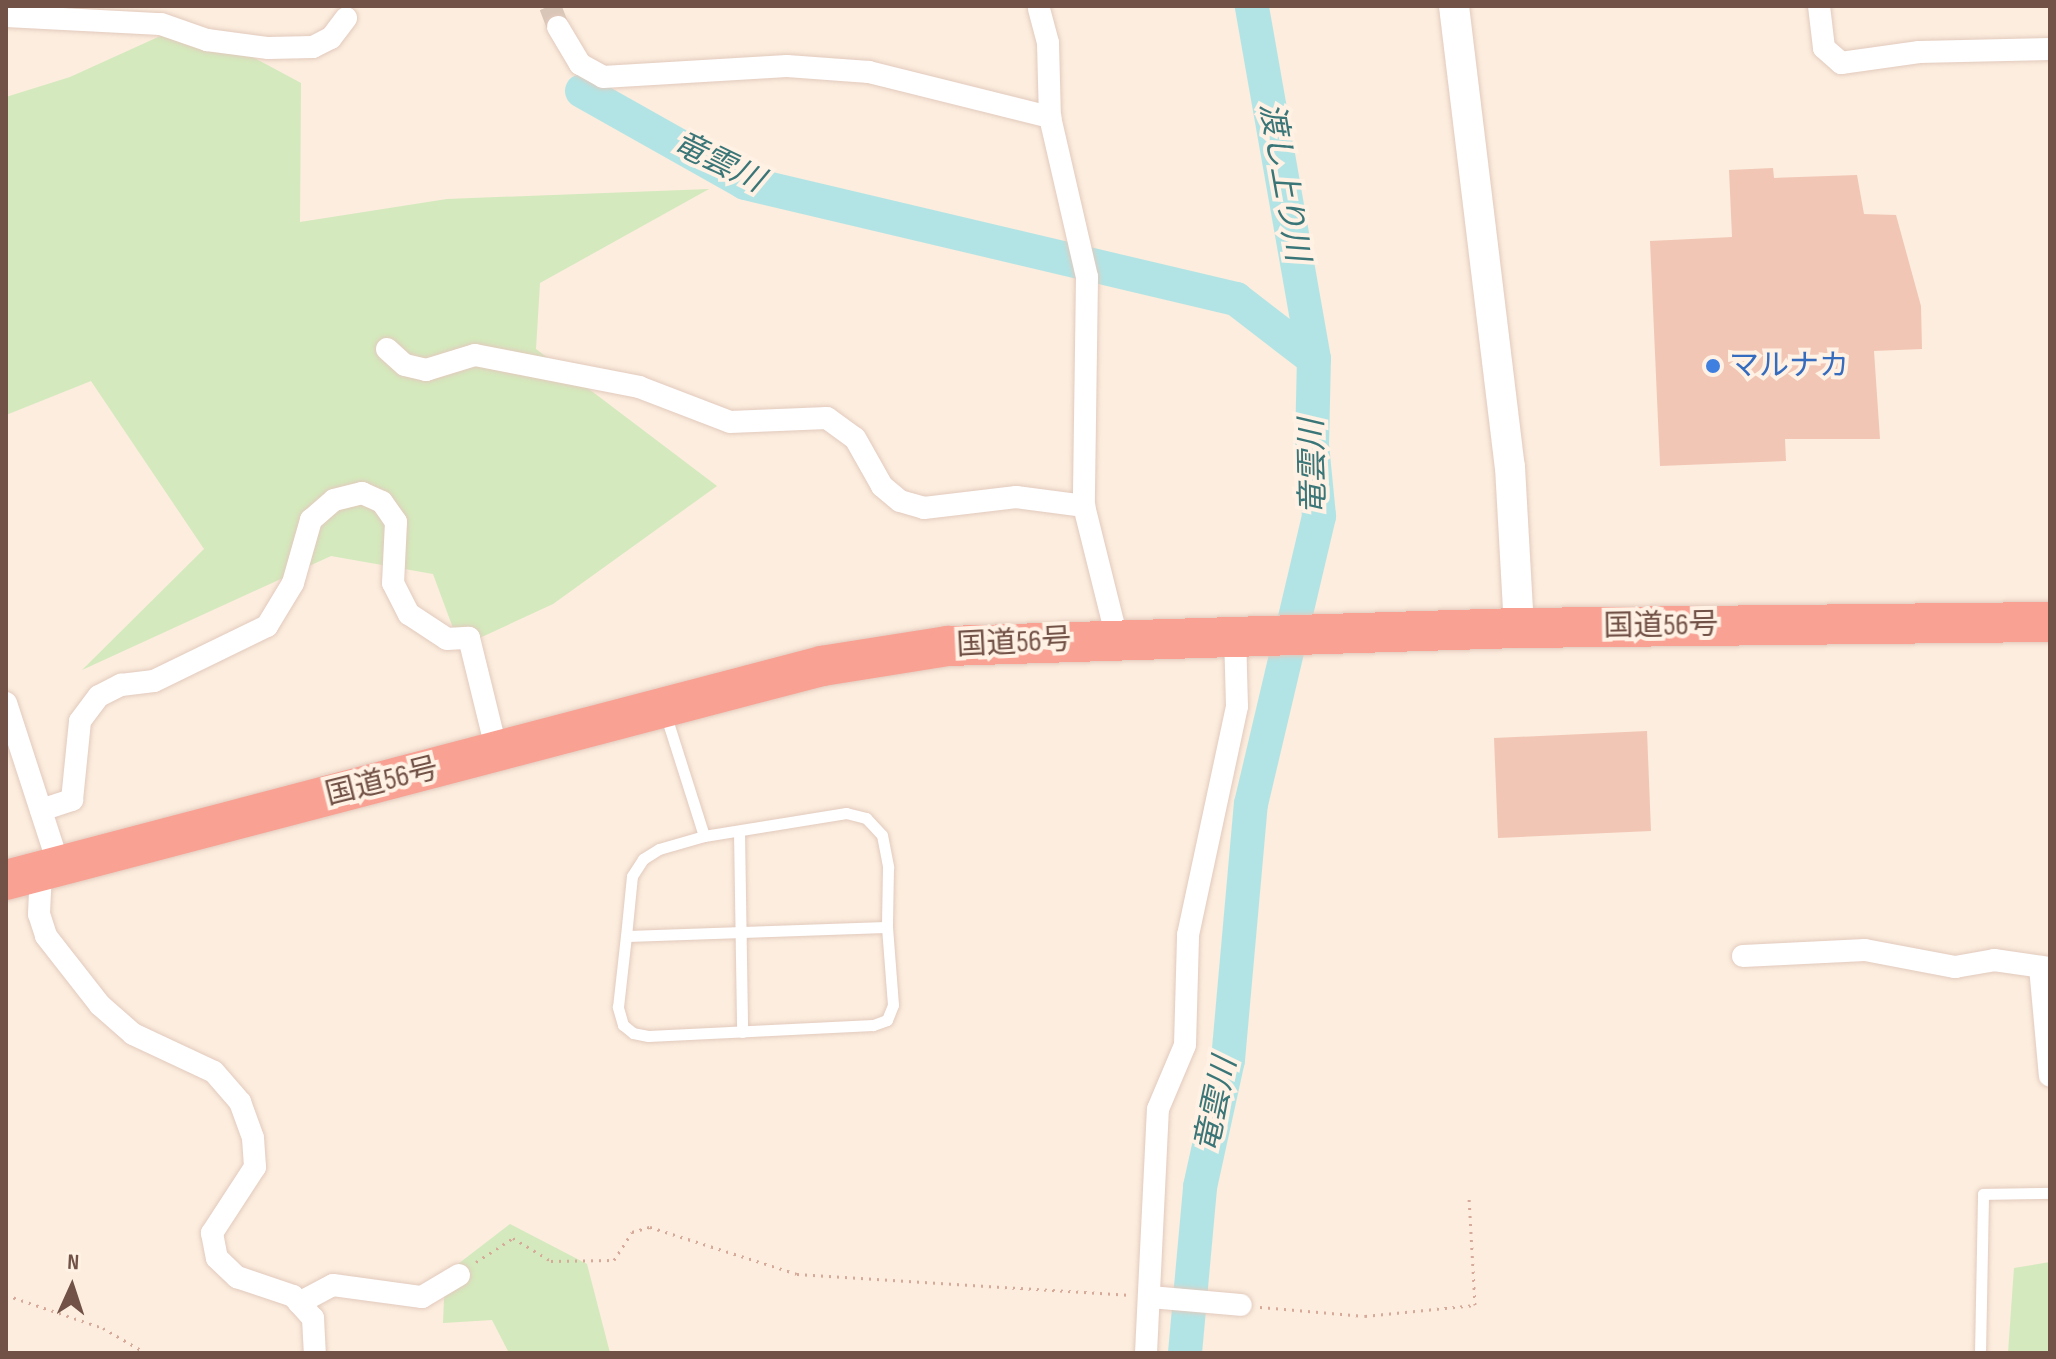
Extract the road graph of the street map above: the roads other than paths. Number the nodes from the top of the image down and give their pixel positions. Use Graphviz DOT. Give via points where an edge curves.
graph roads {
  1 [pos="1454,6"];
  2 [pos="1819,6"];
  3 [pos="1039,9"];
  4 [pos="6,16"];
  5 [pos="346,18"];
  6 [pos="558,27"];
  7 [pos="2050,49"];
  8 [pos="1050,117"];
  9 [pos="387,349"];
  10 [pos="1084,506"];
  11 [pos="2050,622"];
  12 [pos="1519,628"];
  13 [pos="1248,635"];
  14 [pos="1117,638"];
  15 [pos="6,703"];
  16 [pos="664,708"];
  17 [pos="497,752"];
  18 [pos="41,810"];
  19 [pos="739,831"];
  20 [pos="704,836"];
  21 [pos="35,872"];
  22 [pos="887,927"];
  23 [pos="740,932"];
  24 [pos="626,936"];
  25 [pos="1743,956"];
  26 [pos="2045,968"];
  27 [pos="742,1032"];
  28 [pos="2050,1076"];
  29 [pos="2050,1193"];
  30 [pos="459,1275"];
  31 [pos="1150,1297"];
  32 [pos="299,1303"];
  33 [pos="1241,1305"];
  34 [pos="315,1353"];
  35 [pos="1146,1353"];
  36 [pos="1980,1353"];
  1 -- 12 [label="street" via="1510,467"];
  2 -- 7 [label="street" via="1824,48 1841,63 1919,52"];
  3 -- 8 [label="street" via="1048,43"];
  4 -- 5 [label="street" via="161,24 207,40 268,48 313,47 331,38"];
  6 -- 8 [label="street" via="580,64 603,77 787,66 869,72"];
  8 -- 10 [label="street" via="1087,277"];
  9 -- 10 [label="street" via="405,365 426,370 475,355 639,387 730,422 827,418 855,438 882,486 900,501 924,508 1016,497"];
  10 -- 14 [label="street"];
  11 -- 12 [label="highway, 国道56号"];
  12 -- 13 [label="highway, 国道56号"];
  13 -- 14 [label="highway, 国道56号"];
  13 -- 31 [label="street" via="1188,935 1185,1045 1158,1109 1149,1224"];
  14 -- 16 [label="highway, 国道56号" via="948,646 822,666"];
  15 -- 18 [label="street"];
  16 -- 17 [label="highway, 国道56号"];
  16 -- 20 [label="lane"];
  17 -- 18 [label="street" via="469,638 447,639 409,614 393,583 396,522 382,502 362,493 334,500 311,520 293,583 267,626 154,681 121,685 99,696 80,721 72,800"];
  17 -- 21 [label="highway, 国道56号"];
  18 -- 21 [label="street"];
  19 -- 20 [label="lane"];
  19 -- 22 [label="lane" via="846,813 866,818 882,835 888,867"];
  19 -- 23 [label="lane"];
  20 -- 24 [label="lane" via="677,841 643,859 632,876"];
  21 -- 32 [label="street" via="46,936 100,1005 133,1034 214,1072 240,1102 253,1138 255,1167 212,1233 217,1258 237,1277 293,1296"];
  22 -- 23 [label="lane"];
  22 -- 27 [label="lane" via="893,1005 887,1020"];
  23 -- 24 [label="lane"];
  23 -- 27 [label="lane"];
  24 -- 27 [label="lane" via="618,1007 633,1033"];
  25 -- 26 [label="street" via="1865,950 1955,967 1994,960"];
  26 -- 28 [label="street"];
  29 -- 36 [label="lane" via="1983,1194"];
  30 -- 32 [label="street" via="422,1297 333,1285"];
  31 -- 33 [label="street"];
  31 -- 35 [label="street"];
  32 -- 34 [label="street" via="313,1318"];
}
